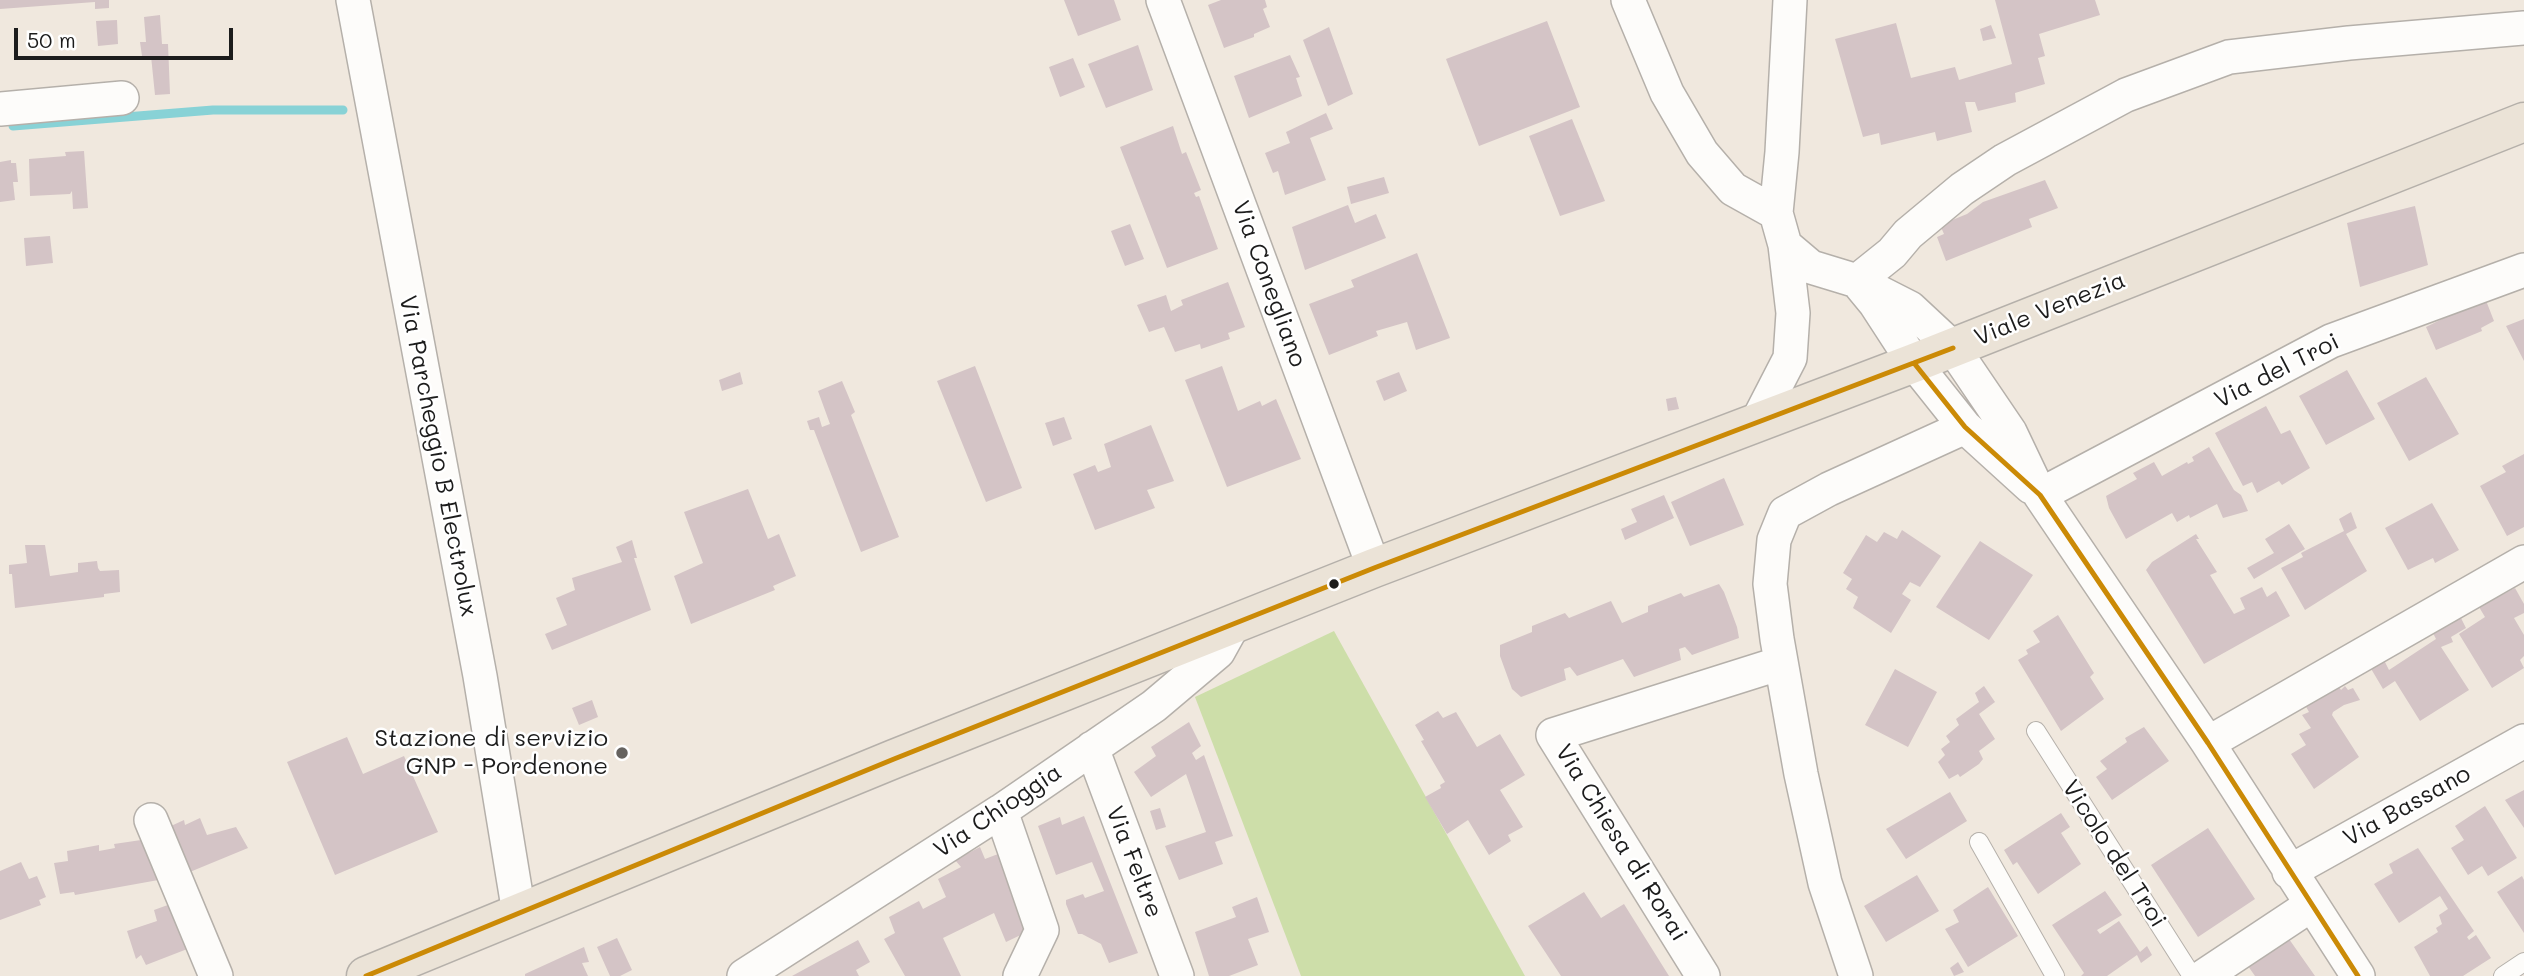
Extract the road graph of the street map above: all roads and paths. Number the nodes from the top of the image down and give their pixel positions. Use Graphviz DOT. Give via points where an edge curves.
graph roads {
  1 [pos="353,0"];
  2 [pos="1163,0"];
  3 [pos="1628,0"];
  4 [pos="1790,0"];
  5 [pos="2524,28"];
  6 [pos="122,98"];
  7 [pos="0,109"];
  8 [pos="2524,122"];
  9 [pos="1776,213"];
  10 [pos="1785,245"];
  11 [pos="2524,270"];
  12 [pos="1857,281"];
  13 [pos="1953,348"];
  14 [pos="1914,363"];
  15 [pos="1756,424"];
  16 [pos="1965,428"];
  17 [pos="2040,495"];
  18 [pos="2524,562"];
  19 [pos="1374,568"];
  20 [pos="1233,625"];
  21 [pos="1781,663"];
  22 [pos="2036,732"];
  23 [pos="2524,741"];
  24 [pos="2208,743"];
  25 [pos="1092,748"];
  26 [pos="1001,811"];
  27 [pos="151,820"];
  28 [pos="1979,842"];
  29 [pos="2289,872"];
  30 [pos="2311,905"];
  31 [pos="519,913"];
  32 [pos="2524,962"];
  33 [pos="216,976"];
  34 [pos="366,976"];
  35 [pos="744,976"];
  36 [pos="1020,976"];
  37 [pos="1177,976"];
  38 [pos="1703,976"];
  39 [pos="1856,976"];
  40 [pos="2056,976"];
  41 [pos="2192,976"];
  42 [pos="2204,976"];
  43 [pos="2358,976"];
  44 [pos="2502,976"];
  1 -- 31 [label="street, Via Parcheggio B Electrolux" via="480,676"];
  2 -- 19 [label="street, Via Conegliano"];
  3 -- 9 [label="street" via="1667,93 1702,153 1733,189"];
  4 -- 9 [label="street"];
  5 -- 12 [label="street" via="2229,57 2139,90 2005,159 1908,234"];
  6 -- 7 [label="street"];
  8 -- 13 [label="main road, Viale Venezia"];
  9 -- 10 [label="street"];
  10 -- 12 [label="street" via="1811,267"];
  10 -- 15 [label="street" via="1793,313 1790,358"];
  11 -- 17 [label="street, Via del Troi" via="2331,341"];
  12 -- 13 [label="street" via="1910,308"];
  12 -- 14 [label="street"];
  13 -- 14 [label="main road, Viale Venezia"];
  13 -- 17 [label="street" via="2010,432"];
  14 -- 15 [label="main road, Viale Venezia"];
  14 -- 16 [label="street"];
  15 -- 19 [label="main road, Viale Venezia"];
  16 -- 17 [label="street"];
  16 -- 21 [label="street" via="1785,513 1774,540 1770,584"];
  17 -- 24 [label="street"];
  18 -- 24 [label="street"];
  19 -- 20 [label="main road, Viale Venezia"];
  20 -- 25 [label="street, Via Chioggia" via="1218,652 1154,706"];
  20 -- 31 [label="main road, Viale Venezia"];
  21 -- 38 [label="street, Via Chiesa di Rorai" via="1553,735"];
  21 -- 39 [label="street" via="1825,883"];
  22 -- 41 [label="lane, Vicolo del Troi"];
  23 -- 29 [label="street, Via Bassano"];
  24 -- 29 [label="street"];
  25 -- 26 [label="street, Via Chioggia"];
  25 -- 37 [label="street, Via Feltre"];
  26 -- 35 [label="street, Via Chioggia"];
  26 -- 36 [label="street" via="1042,930"];
  27 -- 33 [label="street"];
  28 -- 40 [label="lane"];
  29 -- 30 [label="street"];
  30 -- 42 [label="street"];
  30 -- 43 [label="street"];
  31 -- 34 [label="main road, Viale Venezia"];
  32 -- 44 [label="lane"];
}
